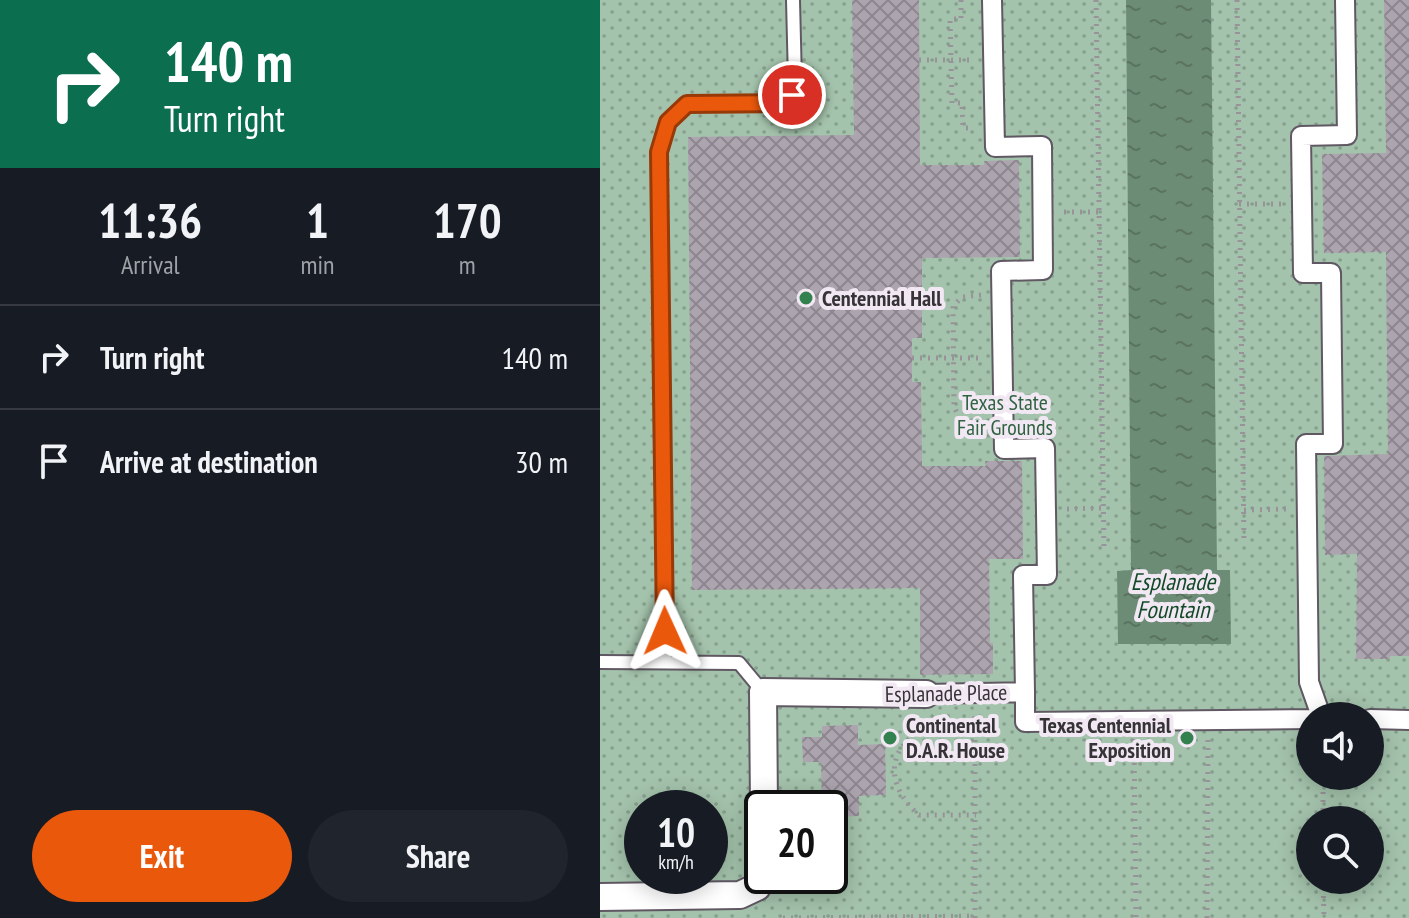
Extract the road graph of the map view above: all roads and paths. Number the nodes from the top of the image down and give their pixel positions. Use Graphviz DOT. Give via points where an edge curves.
graph roads {
  1 [pos="793,0"];
  2 [pos="961,0"];
  3 [pos="992,0"];
  4 [pos="1096,0"];
  5 [pos="1237,0"];
  6 [pos="1345,0"];
  7 [pos="993,59"];
  8 [pos="919,60"];
  9 [pos="951,60"];
  10 [pos="994,128"];
  11 [pos="1302,203"];
  12 [pos="1239,204"];
  13 [pos="1043,212"];
  14 [pos="1099,212"];
  15 [pos="1002,295"];
  16 [pos="912,358"];
  17 [pos="953,358"];
  18 [pos="1003,358"];
  19 [pos="1003,424"];
  20 [pos="1103,508"];
  21 [pos="1046,509"];
  22 [pos="1307,509"];
  23 [pos="1244,510"];
  24 [pos="1244,543"];
  25 [pos="1104,549"];
  26 [pos="600,662"];
  27 [pos="665,662"];
  28 [pos="763,692"];
  29 [pos="1025,692"];
  30 [pos="975,693"];
  31 [pos="921,694"];
  32 [pos="1316,702"];
  33 [pos="1208,719"];
  34 [pos="1296,719"];
  35 [pos="1384,719"];
  36 [pos="1134,720"];
  37 [pos="1409,720"];
  38 [pos="764,790"];
  39 [pos="976,815"];
  40 [pos="744,893"];
  41 [pos="1323,894"];
  42 [pos="600,897"];
  43 [pos="911,917"];
  44 [pos="975,917"];
  45 [pos="783,918"];
  46 [pos="1136,918"];
  47 [pos="1207,918"];
  48 [pos="1324,918"];
  1 -- 27 [label="lane" via="792,95 778,103 687,104 668,122 659,152"];
  2 -- 9 [label="path" via="961,19 950,19"];
  3 -- 7 [label="street"];
  4 -- 14 [label="path"];
  5 -- 12 [label="path"];
  6 -- 11 [label="street" via="1347,135 1301,136"];
  7 -- 9 [label="path"];
  7 -- 10 [label="street"];
  8 -- 9 [label="path"];
  9 -- 10 [label="path" via="952,103 962,103 963,128"];
  10 -- 13 [label="street" via="995,147 1042,146"];
  11 -- 12 [label="path"];
  11 -- 22 [label="street" via="1303,273 1331,273 1333,444 1306,444"];
  12 -- 23 [label="path"];
  13 -- 14 [label="path"];
  13 -- 15 [label="street" via="1043,270 1001,271"];
  14 -- 20 [label="path"];
  15 -- 17 [label="path" via="969,295 956,301"];
  15 -- 18 [label="street"];
  16 -- 17 [label="path"];
  17 -- 18 [label="path"];
  17 -- 19 [label="path" via="954,407 960,419 971,425"];
  18 -- 19 [label="street"];
  19 -- 21 [label="street" via="1004,449 1045,448"];
  20 -- 21 [label="path"];
  20 -- 25 [label="path"];
  21 -- 29 [label="street" via="1047,575 1023,575"];
  22 -- 23 [label="path"];
  22 -- 32 [label="street" via="1309,682"];
  23 -- 24 [label="path"];
  26 -- 27 [label="lane"];
  27 -- 28 [label="lane" via="739,663"];
  28 -- 31 [label="street, Esplanade Place"];
  28 -- 38 [label="street"];
  29 -- 30 [label="street, Esplanade Place"];
  29 -- 36 [label="street, Esplanade Place" via="1025,722"];
  30 -- 31 [label="street, Esplanade Place"];
  30 -- 39 [label="path"];
  31 -- 39 [label="path" via="916,733 898,751 898,792 919,815"];
  33 -- 34 [label="street, Esplanade Place"];
  33 -- 36 [label="street, Esplanade Place"];
  33 -- 47 [label="path"];
  35 -- 37 [label="street"];
  36 -- 46 [label="path"];
  39 -- 44 [label="path"];
  40 -- 42 [label="street"];
  41 -- 48 [label="path"];
  43 -- 44 [label="path"];
  43 -- 45 [label="path"];
}
